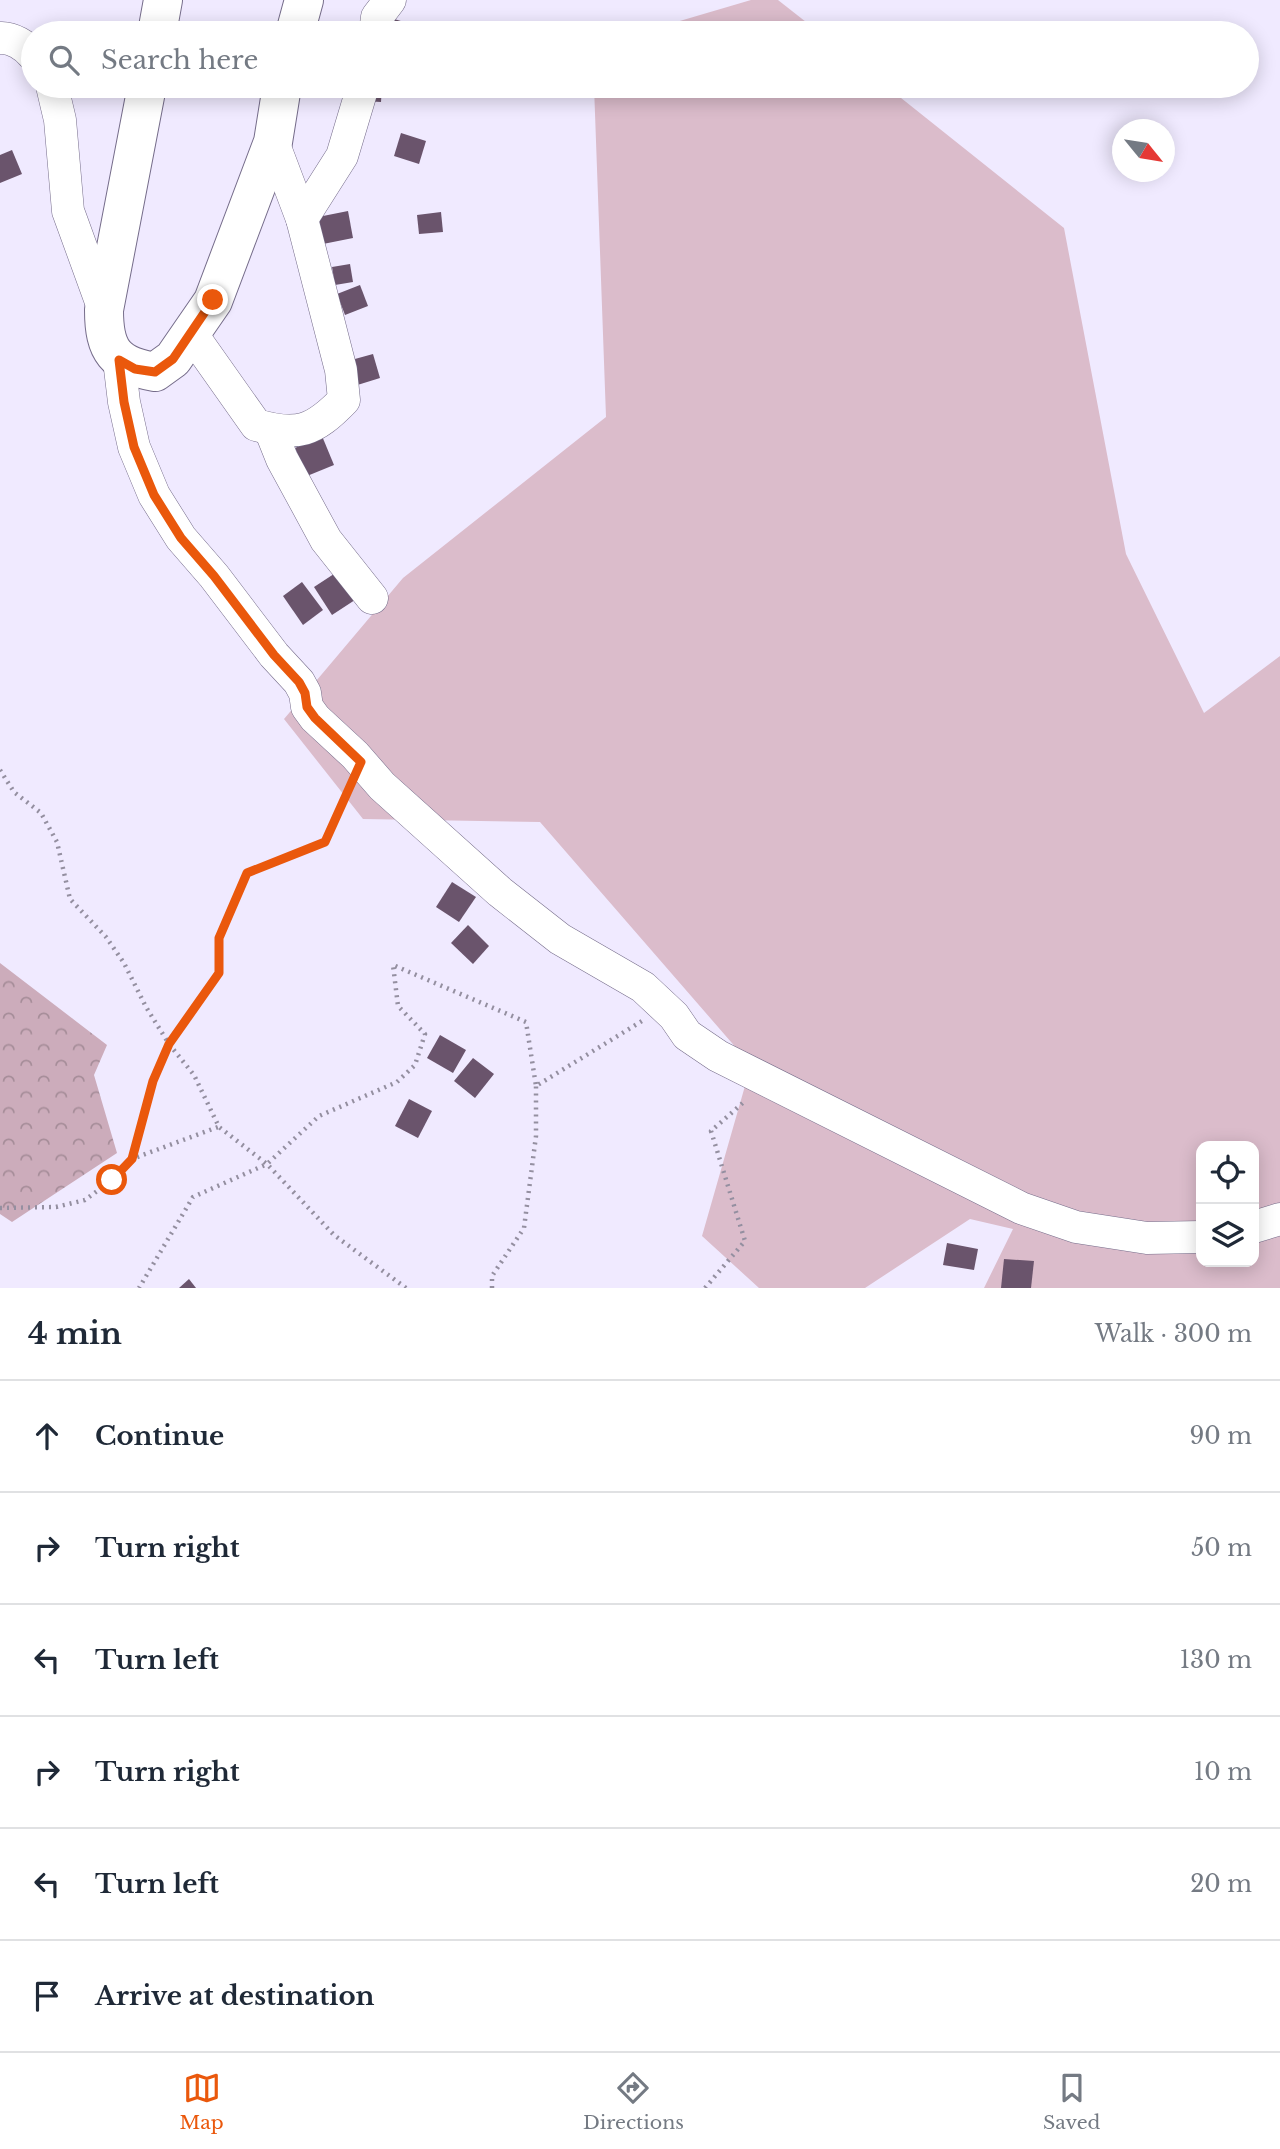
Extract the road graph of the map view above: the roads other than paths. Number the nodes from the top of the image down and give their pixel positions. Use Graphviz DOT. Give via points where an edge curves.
graph roads {
  1 [pos="163,0"];
  2 [pos="304,0"];
  3 [pos="390,0"];
  4 [pos="159,21"];
  5 [pos="298,21"];
  6 [pos="376,21"];
  7 [pos="0,37"];
  8 [pos="21,44"];
  9 [pos="55,98"];
  10 [pos="145,98"];
  11 [pos="280,98"];
  12 [pos="359,98"];
  13 [pos="273,142"];
  14 [pos="302,219"];
  15 [pos="104,310"];
  16 [pos="191,333"];
  17 [pos="119,360"];
  18 [pos="270,429"];
  19 [pos="372,598"];
  20 [pos="1280,1219"];
  21 [pos="1259,1225"];
  22 [pos="1196,1237"];
  1 -- 4 [label="street"];
  2 -- 5 [label="street"];
  3 -- 6 [label="street"];
  7 -- 8 [label="street"];
  9 -- 15 [label="street" via="68,211"];
  10 -- 15 [label="street"];
  11 -- 13 [label="street"];
  12 -- 14 [label="street" via="342,156"];
  13 -- 14 [label="street"];
  13 -- 16 [label="street" via="213,300"];
  14 -- 18 [label="street" via="341,370 344,400 324,420 291,432"];
  15 -- 17 [label="street" via="104,334"];
  16 -- 17 [label="street" via="173,359 155,372"];
  16 -- 18 [label="street" via="256,425"];
  17 -- 22 [label="street" via="134,447 154,495 181,538 299,682 315,718 382,786 500,892 560,939 643,987 687,1035 707,1049 1021,1208 1076,1227 1147,1238"];
  18 -- 19 [label="street" via="326,540"];
  20 -- 21 [label="street"];
}
